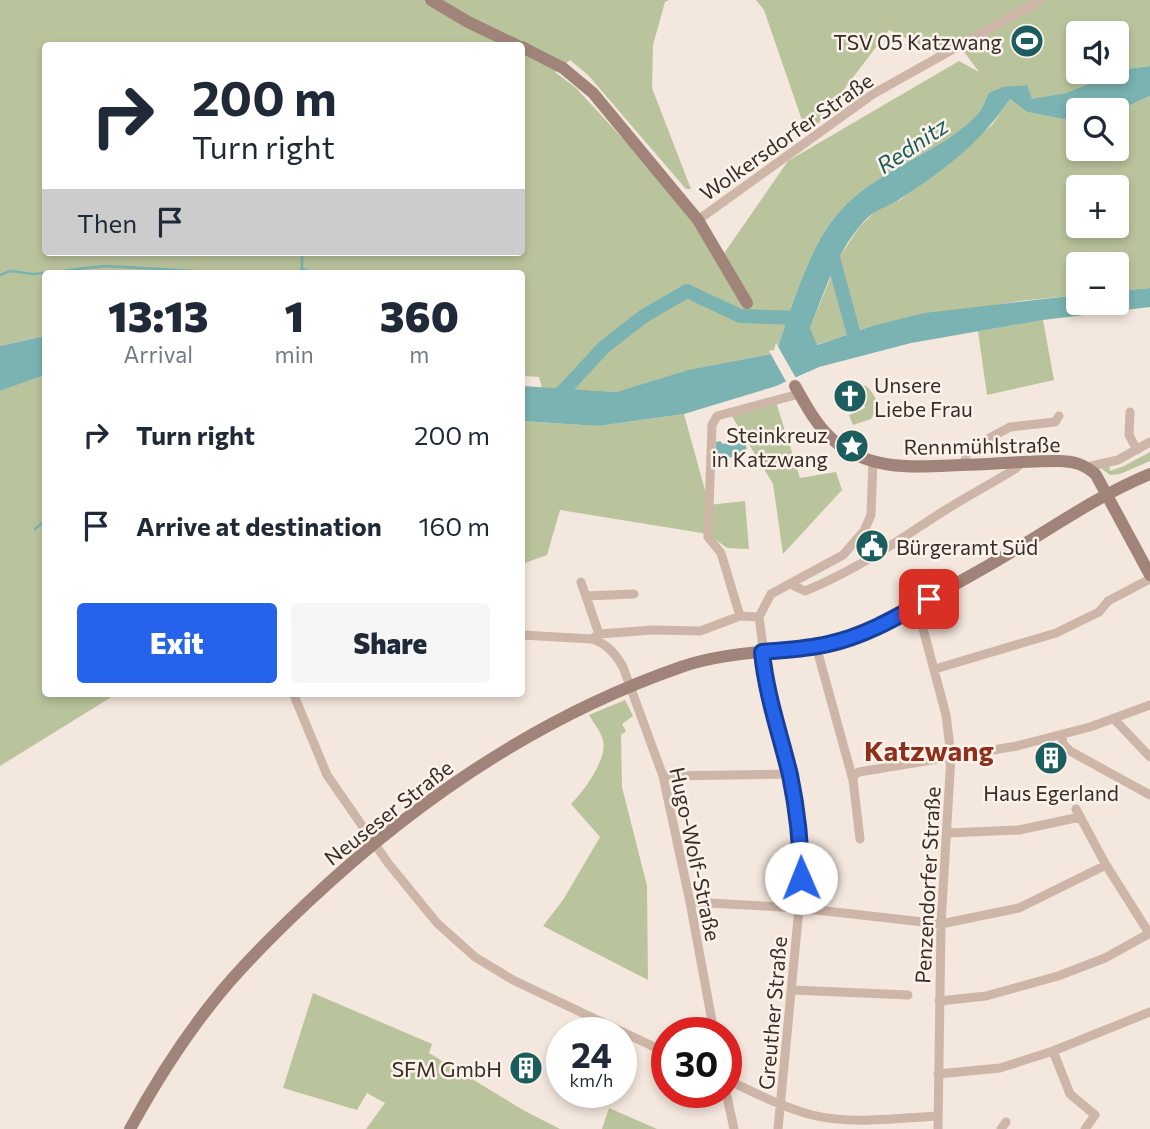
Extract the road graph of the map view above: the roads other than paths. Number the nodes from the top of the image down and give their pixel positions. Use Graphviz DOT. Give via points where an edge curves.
graph roads {
  1 [pos="431,0"];
  2 [pos="1041,0"];
  3 [pos="511,42"];
  4 [pos="525,49"];
  5 [pos="698,220"];
  6 [pos="747,303"];
  7 [pos="797,390"];
  8 [pos="1130,412"];
  9 [pos="1059,416"];
  10 [pos="1150,442"];
  11 [pos="1137,450"];
  12 [pos="873,462"];
  13 [pos="1022,462"];
  14 [pos="964,465"];
  15 [pos="1087,467"];
  16 [pos="1150,474"];
  17 [pos="1106,494"];
  18 [pos="1150,577"];
  19 [pos="581,582"];
  20 [pos="790,584"];
  21 [pos="634,594"];
  22 [pos="586,596"];
  23 [pos="917,606"];
  24 [pos="740,616"];
  25 [pos="759,617"];
  26 [pos="525,635"];
  27 [pos="595,636"];
  28 [pos="762,652"];
  29 [pos="819,657"];
  30 [pos="935,669"];
  31 [pos="630,687"];
  32 [pos="295,697"];
  33 [pos="1150,705"];
  34 [pos="1114,719"];
  35 [pos="1062,735"];
  36 [pos="951,756"];
  37 [pos="1150,757"];
  38 [pos="790,774"];
  39 [pos="663,776"];
  40 [pos="853,780"];
  41 [pos="1150,795"];
  42 [pos="947,834"];
  43 [pos="860,839"];
  44 [pos="374,844"];
  45 [pos="1106,865"];
  46 [pos="691,902"];
  47 [pos="799,908"];
  48 [pos="941,924"];
  49 [pos="1150,933"];
  50 [pos="792,990"];
  51 [pos="908,995"];
  52 [pos="939,1001"];
  53 [pos="1149,1016"];
  54 [pos="711,1017"];
  55 [pos="651,1045"];
  56 [pos="1053,1051"];
  57 [pos="938,1074"];
  58 [pos="742,1087"];
  59 [pos="782,1106"];
  60 [pos="729,1108"];
  61 [pos="938,1116"];
  62 [pos="130,1129"];
  63 [pos="734,1129"];
  64 [pos="778,1129"];
  65 [pos="938,1129"];
  66 [pos="1085,1129"];
  1 -- 3 [label="main road"];
  2 -- 5 [label="street, Wolkersdorfer Straße" via="873,94"];
  4 -- 5 [label="main road" via="563,68 593,93"];
  5 -- 6 [label="main road"];
  7 -- 12 [label="main road, Rennmühlstraße" via="833,440"];
  7 -- 24 [label="street" via="717,416 712,425 708,537 721,553"];
  8 -- 11 [label="street" via="1127,433"];
  9 -- 14 [label="street" via="1055,422 1010,427 967,451"];
  10 -- 11 [label="street"];
  11 -- 15 [label="street"];
  12 -- 14 [label="main road, Rennmühlstraße" via="903,467"];
  12 -- 20 [label="street" via="871,515 864,531 843,555"];
  13 -- 14 [label="main road, Rennmühlstraße"];
  13 -- 15 [label="main road, Rennmühlstraße" via="1065,461"];
  13 -- 20 [label="street" via="838,577 805,591"];
  15 -- 17 [label="main road, Rennmühlstraße"];
  16 -- 17 [label="main road, Neuseser Straße"];
  17 -- 18 [label="main road, Rennmühlstraße"];
  17 -- 23 [label="main road, Neuseser Straße"];
  18 -- 30 [label="street" via="1108,601 1099,612 1056,633"];
  19 -- 22 [label="street"];
  20 -- 25 [label="street" via="771,594"];
  21 -- 22 [label="street"];
  22 -- 27 [label="street"];
  23 -- 28 [label="main road, Neuseser Straße" via="845,639"];
  23 -- 30 [label="street, Penzendorfer Straße"];
  24 -- 25 [label="street"];
  24 -- 27 [label="street" via="702,630"];
  25 -- 28 [label="street, Greuther Straße"];
  26 -- 27 [label="street"];
  27 -- 31 [label="street, Hugo-Wolf-Straße" via="614,653"];
  28 -- 31 [label="main road, Neuseser Straße" via="709,659"];
  28 -- 38 [label="street, Greuther Straße"];
  29 -- 40 [label="street"];
  30 -- 36 [label="street, Penzendorfer Straße"];
  31 -- 39 [label="street, Hugo-Wolf-Straße"];
  31 -- 44 [label="main road, Neuseser Straße" via="491,758"];
  32 -- 44 [label="street" via="327,775"];
  33 -- 34 [label="street"];
  34 -- 35 [label="street"];
  34 -- 37 [label="street"];
  35 -- 36 [label="street"];
  35 -- 41 [label="street" via="1070,751"];
  36 -- 40 [label="street" via="859,772"];
  36 -- 42 [label="street, Penzendorfer Straße"];
  38 -- 39 [label="street"];
  38 -- 47 [label="street, Greuther Straße" via="800,834"];
  39 -- 46 [label="street, Hugo-Wolf-Straße"];
  40 -- 43 [label="street"];
  42 -- 45 [label="street" via="1047,826 1078,813"];
  42 -- 48 [label="street, Penzendorfer Straße"];
  44 -- 55 [label="street" via="428,915 475,957"];
  44 -- 62 [label="main road, Neuseser Straße" via="286,922 222,990"];
  45 -- 48 [label="street" via="1019,908"];
  45 -- 49 [label="street"];
  46 -- 47 [label="street"];
  46 -- 54 [label="street, Hugo-Wolf-Straße"];
  47 -- 48 [label="street"];
  47 -- 50 [label="street, Greuther Straße"];
  48 -- 52 [label="street, Penzendorfer Straße"];
  49 -- 52 [label="street" via="1105,958 1058,976 986,996"];
  50 -- 51 [label="street"];
  50 -- 59 [label="street, Greuther Straße"];
  52 -- 57 [label="street, Penzendorfer Straße"];
  53 -- 56 [label="street"];
  56 -- 57 [label="street" via="1000,1068"];
  56 -- 66 [label="street" via="1070,1094 1095,1115"];
  57 -- 61 [label="street, Penzendorfer Straße"];
  58 -- 59 [label="street"];
  59 -- 61 [label="street" via="843,1119"];
  59 -- 64 [label="street, Greuther Straße"];
  60 -- 63 [label="street"];
  61 -- 65 [label="street, Penzendorfer Straße"];
}
